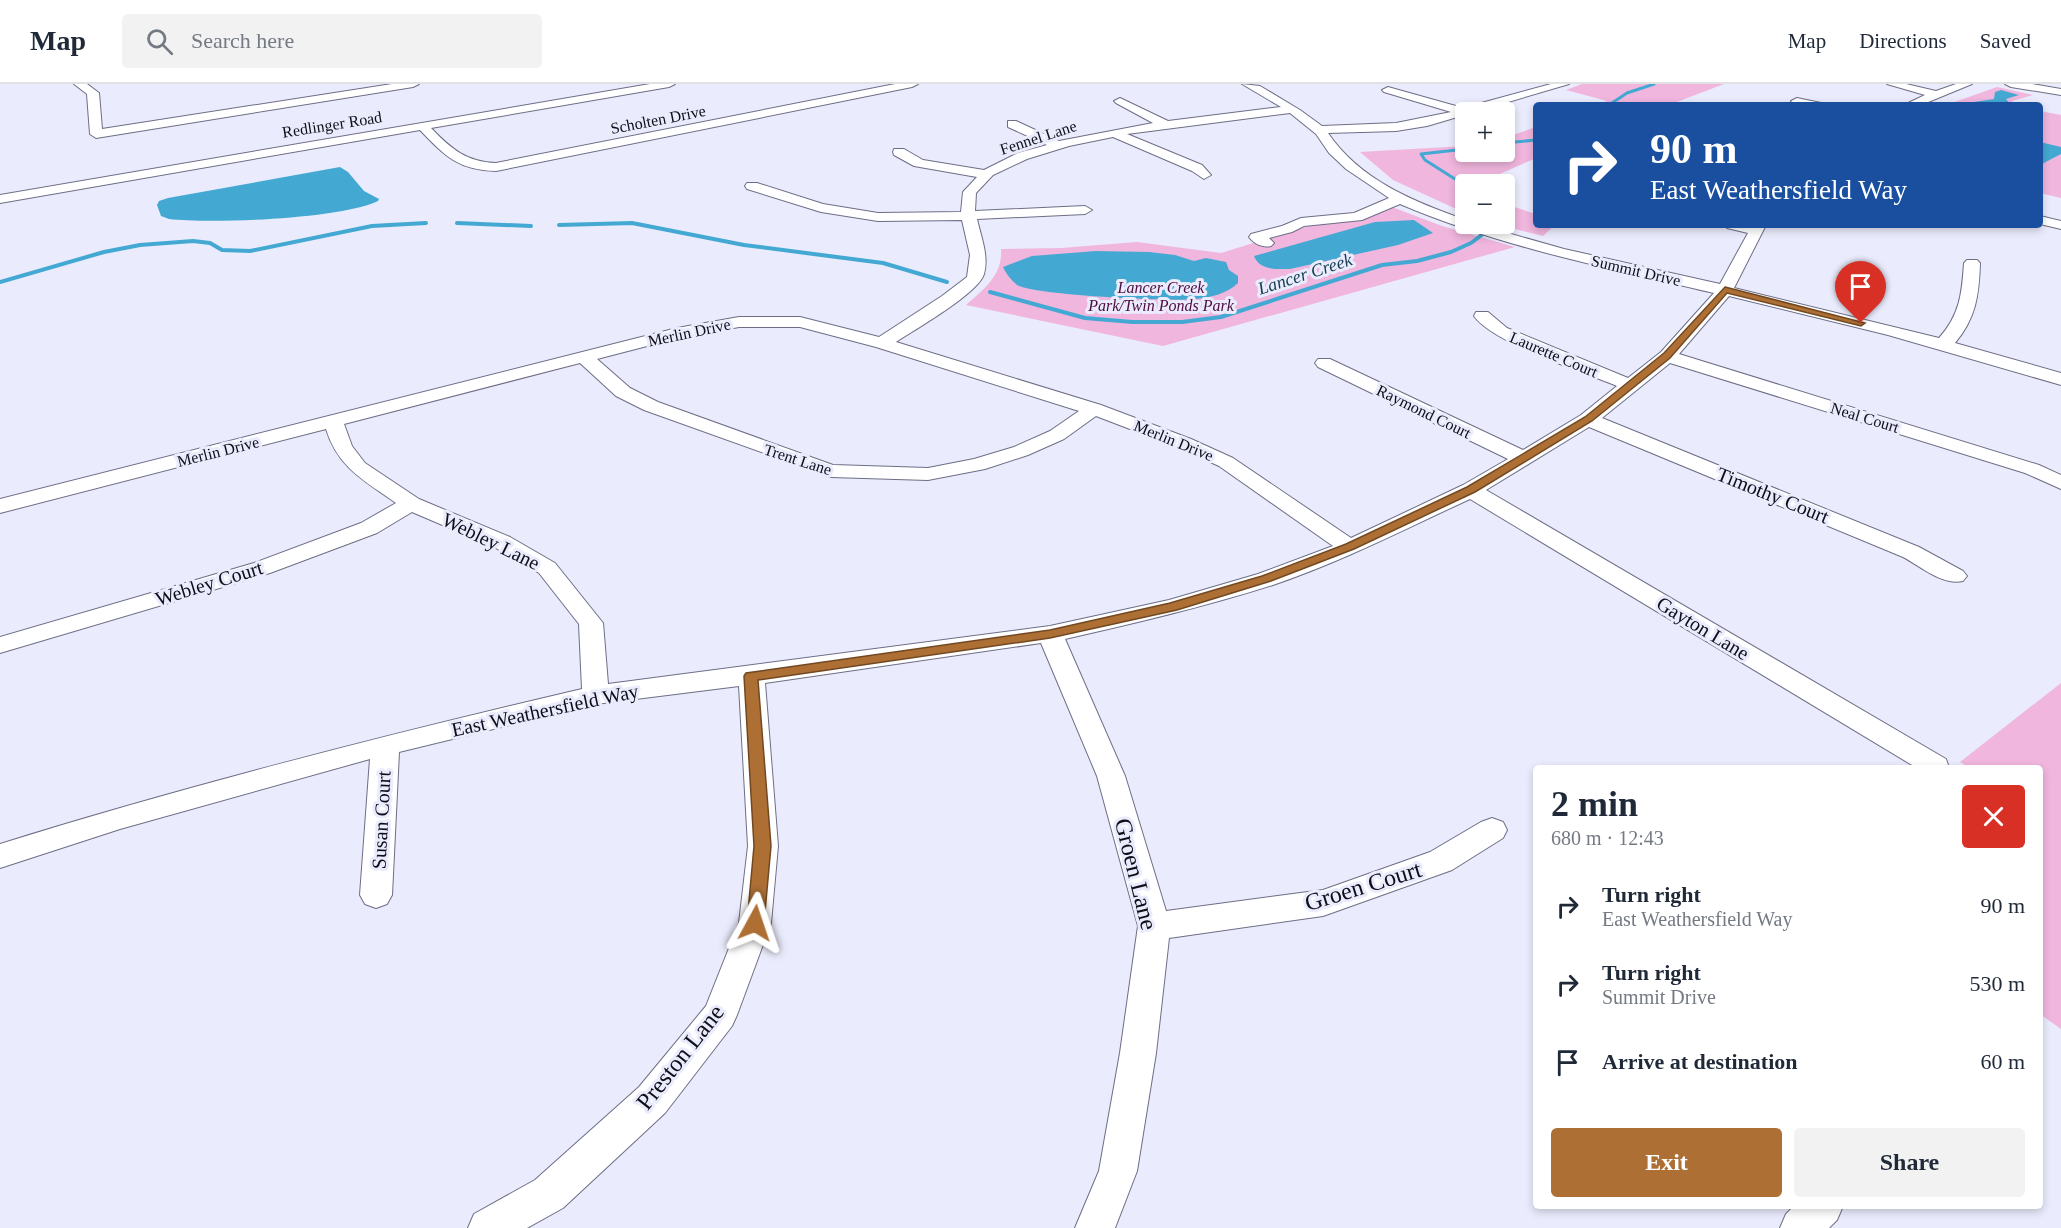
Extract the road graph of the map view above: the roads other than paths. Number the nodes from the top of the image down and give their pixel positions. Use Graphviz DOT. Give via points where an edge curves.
graph roads {
  1 [pos="80,84"];
  2 [pos="413,84"];
  3 [pos="669,84"];
  4 [pos="912,84"];
  5 [pos="1248,84"];
  6 [pos="1528,84"];
  7 [pos="1563,84"];
  8 [pos="1893,84"];
  9 [pos="1966,84"];
  10 [pos="2011,84"];
  11 [pos="839,88"];
  12 [pos="1548,88"];
  13 [pos="1388,90"];
  14 [pos="2046,91"];
  15 [pos="2061,92"];
  16 [pos="1937,95"];
  17 [pos="854,96"];
  18 [pos="2061,98"];
  19 [pos="1797,100"];
  20 [pos="1120,101"];
  21 [pos="1498,102"];
  22 [pos="1805,102"];
  23 [pos="1918,102"];
  24 [pos="1455,109"];
  25 [pos="1290,110"];
  26 [pos="1455,114"];
  27 [pos="1012,124"];
  28 [pos="1165,124"];
  29 [pos="423,127"];
  30 [pos="1319,130"];
  31 [pos="1114,133"];
  32 [pos="1057,145"];
  33 [pos="899,152"];
  34 [pos="984,174"];
  35 [pos="1204,176"];
  36 [pos="752,186"];
  37 [pos="0,199"];
  38 [pos="1401,199"];
  39 [pos="1085,210"];
  40 [pos="969,216"];
  41 [pos="2043,221"];
  42 [pos="2061,225"];
  43 [pos="1756,228"];
  44 [pos="1266,243"];
  45 [pos="1972,263"];
  46 [pos="1725,290"];
  47 [pos="1482,316"];
  48 [pos="882,343"];
  49 [pos="1944,344"];
  50 [pos="1667,356"];
  51 [pos="584,357"];
  52 [pos="1324,363"];
  53 [pos="2061,379"];
  54 [pos="1630,386"];
  55 [pos="1094,409"];
  56 [pos="1588,419"];
  57 [pos="334,422"];
  58 [pos="1525,459"];
  59 [pos="2061,483"];
  60 [pos="1471,490"];
  61 [pos="411,504"];
  62 [pos="0,506"];
  63 [pos="1350,547"];
  64 [pos="1955,576"];
  65 [pos="1050,634"];
  66 [pos="0,645"];
  67 [pos="751,676"];
  68 [pos="596,695"];
  69 [pos="385,746"];
  70 [pos="1934,765"];
  71 [pos="1492,830"];
  72 [pos="0,856"];
  73 [pos="376,895"];
  74 [pos="1154,926"];
  75 [pos="1820,1209"];
  76 [pos="488,1228"];
  77 [pos="1095,1228"];
  78 [pos="1800,1228"];
  1 -- 2 [label="street" via="93,93 96,134"];
  3 -- 29 [label="street, Redlinger Road"];
  4 -- 17 [label="street, Scholten Drive"];
  5 -- 25 [label="street, Summit Drive"];
  6 -- 12 [label="street"];
  7 -- 12 [label="street"];
  8 -- 16 [label="street"];
  9 -- 16 [label="street"];
  10 -- 14 [label="street"];
  11 -- 17 [label="street"];
  12 -- 21 [label="street"];
  13 -- 24 [label="street"];
  14 -- 15 [label="street"];
  14 -- 18 [label="street"];
  16 -- 23 [label="street"];
  17 -- 29 [label="street, Scholten Drive" via="496,166 462,162"];
  19 -- 22 [label="street"];
  20 -- 28 [label="street"];
  25 -- 28 [label="street, Fennel Lane"];
  25 -- 30 [label="street, Summit Drive"];
  26 -- 30 [label="street" via="1396,127"];
  27 -- 32 [label="street"];
  28 -- 31 [label="street, Fennel Lane"];
  29 -- 37 [label="street, Redlinger Road"];
  30 -- 38 [label="street, Summit Drive" via="1335,152"];
  31 -- 32 [label="street, Fennel Lane"];
  31 -- 35 [label="street" via="1197,168"];
  32 -- 34 [label="street, Fennel Lane"];
  33 -- 34 [label="street" via="919,163"];
  34 -- 40 [label="street, Fennel Lane" via="969,193"];
  36 -- 40 [label="street" via="821,208 878,217"];
  38 -- 44 [label="street" via="1357,217 1301,222 1256,237"];
  38 -- 46 [label="street, Summit Drive" via="1508,238"];
  39 -- 40 [label="street"];
  40 -- 48 [label="street, Fennel Lane" via="977,251 975,279 962,292"];
  41 -- 42 [label="street"];
  43 -- 46 [label="street, East Weathersfield Way"];
  45 -- 49 [label="street" via="1970,304 1961,326"];
  46 -- 49 [label="street, Summit Drive"];
  46 -- 50 [label="street, East Weathersfield Way"];
  47 -- 54 [label="street, Laurette Court" via="1501,332"];
  48 -- 51 [label="street, Merlin Drive" via="800,322 739,322"];
  48 -- 55 [label="street, Merlin Drive"];
  49 -- 53 [label="street, Summit Drive"];
  50 -- 54 [label="street, East Weathersfield Way"];
  50 -- 59 [label="street, Neal Court" via="2032,469"];
  51 -- 55 [label="street, Trent Lane" via="623,392 651,406 831,471 928,474 978,465 1057,435"];
  51 -- 57 [label="street, Merlin Drive"];
  52 -- 58 [label="street, Raymond Court"];
  54 -- 56 [label="street, East Weathersfield Way"];
  55 -- 63 [label="street, Merlin Drive" via="1226,462"];
  56 -- 58 [label="street, East Weathersfield Way"];
  56 -- 64 [label="street, Timothy Court" via="1911,552"];
  57 -- 61 [label="street, Webley Lane" via="342,447 358,467"];
  57 -- 62 [label="street, Merlin Drive"];
  58 -- 60 [label="street, East Weathersfield Way"];
  60 -- 63 [label="street, East Weathersfield Way"];
  60 -- 70 [label="street, Gayton Lane"];
  61 -- 66 [label="street, Webley Court" via="369,528 262,568"];
  61 -- 68 [label="street, Webley Lane" via="502,542 547,568 591,622"];
  63 -- 65 [label="street, East Weathersfield Way" via="1266,579 1172,607"];
  65 -- 67 [label="street, East Weathersfield Way"];
  65 -- 74 [label="street, Groen Lane" via="1111,777"];
  67 -- 68 [label="street, East Weathersfield Way"];
  67 -- 76 [label="street, Preston Lane" via="763,846 755,923 720,1016 652,1100 549,1194"];
  68 -- 69 [label="street, East Weathersfield Way"];
  69 -- 72 [label="street, East Weathersfield Way" via="120,818"];
  69 -- 73 [label="street, Susan Court"];
  71 -- 74 [label="street, Groen Court" via="1441,861 1323,903"];
  74 -- 77 [label="street, Groen Lane" via="1118,1171"];
  75 -- 78 [label="street"];
}
